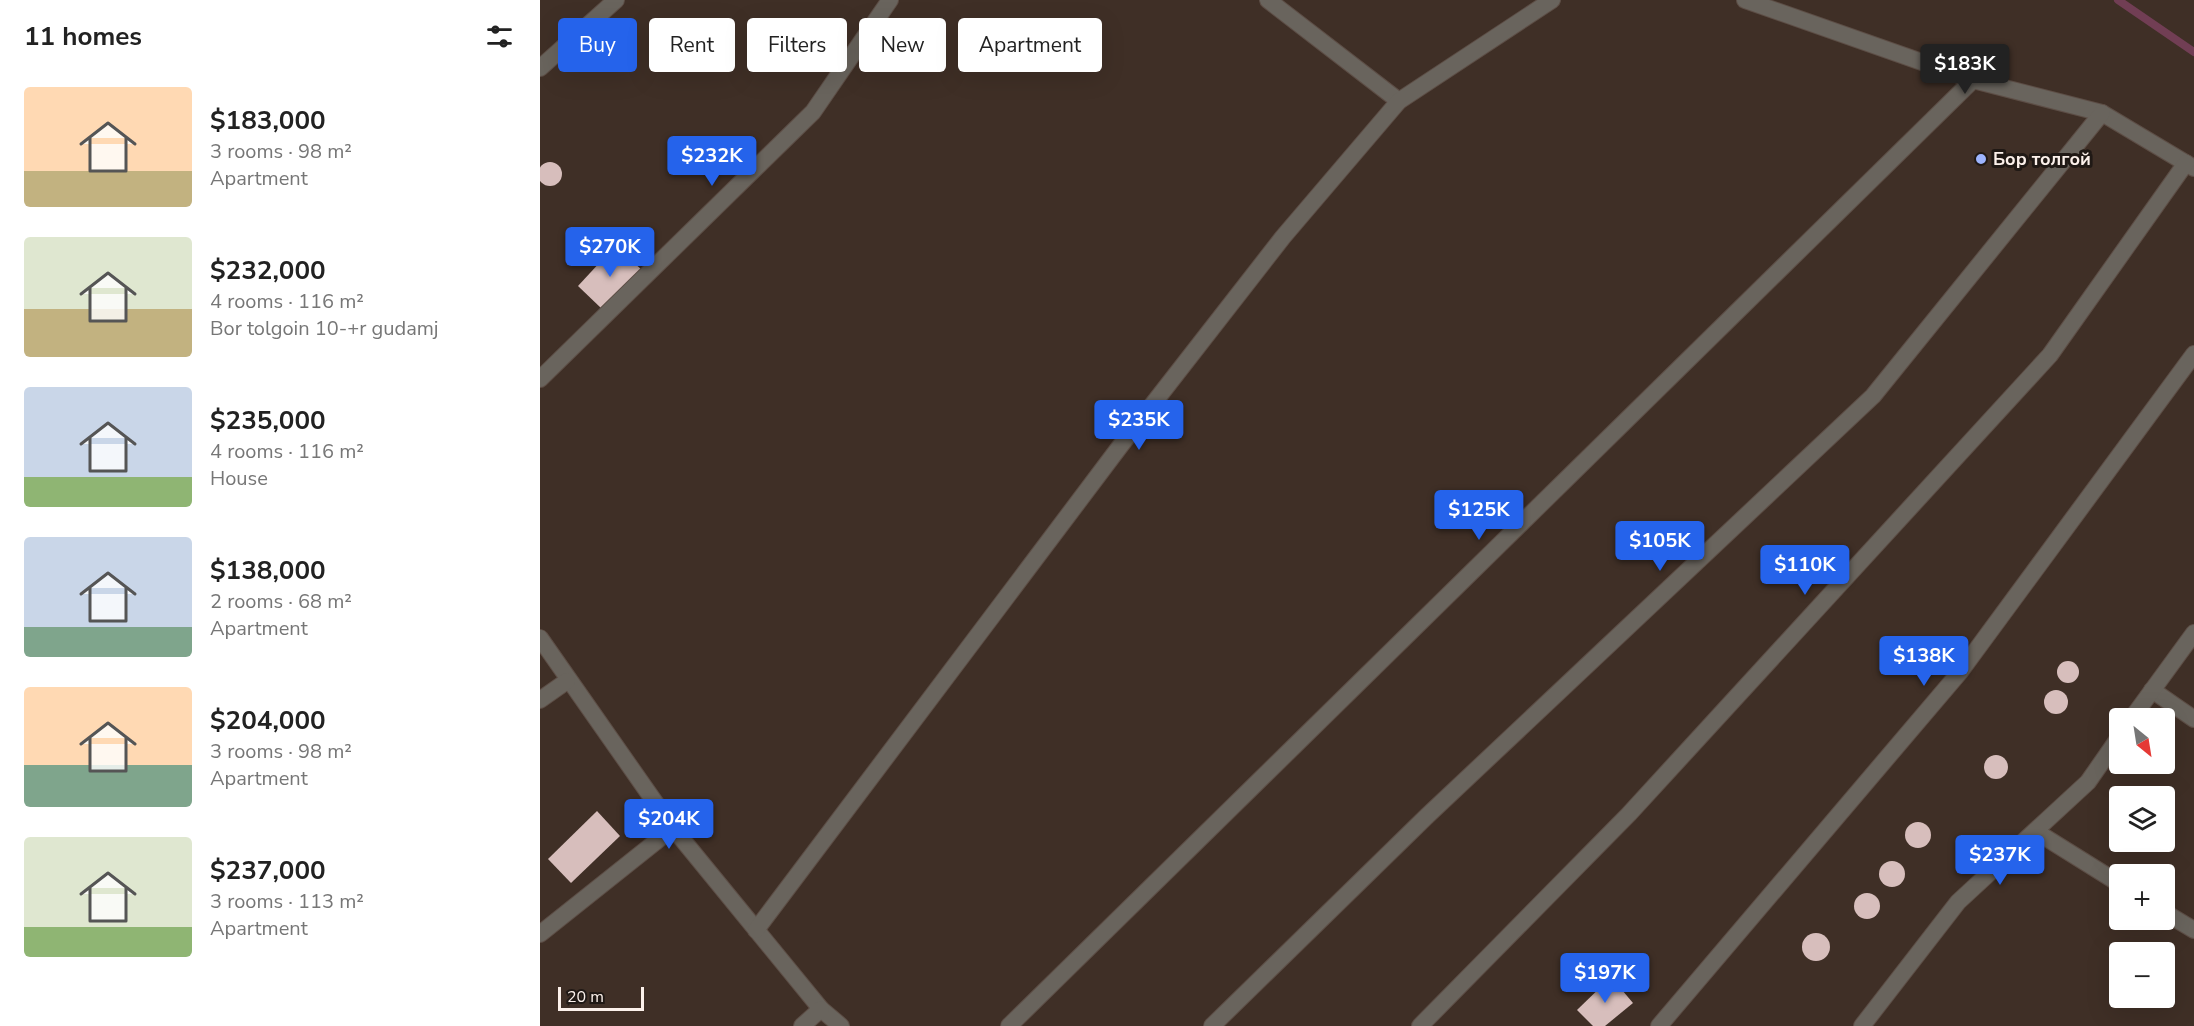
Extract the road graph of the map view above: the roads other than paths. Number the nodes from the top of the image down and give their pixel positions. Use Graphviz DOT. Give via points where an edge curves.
graph roads {
  1 [pos="616,0"];
  2 [pos="890,0"];
  3 [pos="1268,0"];
  4 [pos="1744,0"];
  5 [pos="1542,2"];
  6 [pos="540,68"];
  7 [pos="1973,80"];
  8 [pos="1399,101"];
  9 [pos="2102,113"];
  10 [pos="2190,166"];
  11 [pos="2194,354"];
  12 [pos="540,379"];
  13 [pos="2194,633"];
  14 [pos="540,638"];
  15 [pos="567,681"];
  16 [pos="2152,690"];
  17 [pos="540,700"];
  18 [pos="2139,708"];
  19 [pos="2194,719"];
  20 [pos="2109,752"];
  21 [pos="673,828"];
  22 [pos="2036,831"];
  23 [pos="2109,877"];
  24 [pos="2175,919"];
  25 [pos="756,930"];
  26 [pos="2194,930"];
  27 [pos="540,934"];
  28 [pos="821,1009"];
  29 [pos="802,1026"];
  30 [pos="841,1026"];
  31 [pos="1009,1026"];
  32 [pos="1212,1026"];
  33 [pos="1420,1026"];
  34 [pos="1659,1026"];
  35 [pos="1862,1026"];
  1 -- 6 [label="street"];
  2 -- 12 [label="street" via="813,112"];
  3 -- 8 [label="street"];
  4 -- 7 [label="street"];
  5 -- 8 [label="street"];
  7 -- 9 [label="street"];
  7 -- 31 [label="street"];
  8 -- 25 [label="street" via="1283,237 1136,426"];
  9 -- 10 [label="street"];
  9 -- 32 [label="street" via="1873,396 1427,816"];
  10 -- 33 [label="street" via="2050,355 1629,814"];
  11 -- 34 [label="street" via="1959,672"];
  13 -- 16 [label="street"];
  14 -- 15 [label="street"];
  15 -- 17 [label="street"];
  15 -- 21 [label="street"];
  16 -- 18 [label="street"];
  16 -- 19 [label="street"];
  20 -- 22 [label="street" via="2088,782"];
  21 -- 25 [label="street"];
  21 -- 27 [label="street"];
  22 -- 23 [label="street"];
  22 -- 35 [label="street" via="1958,902"];
  24 -- 26 [label="street"];
  25 -- 28 [label="street"];
  28 -- 29 [label="street"];
  28 -- 30 [label="street"];
}
